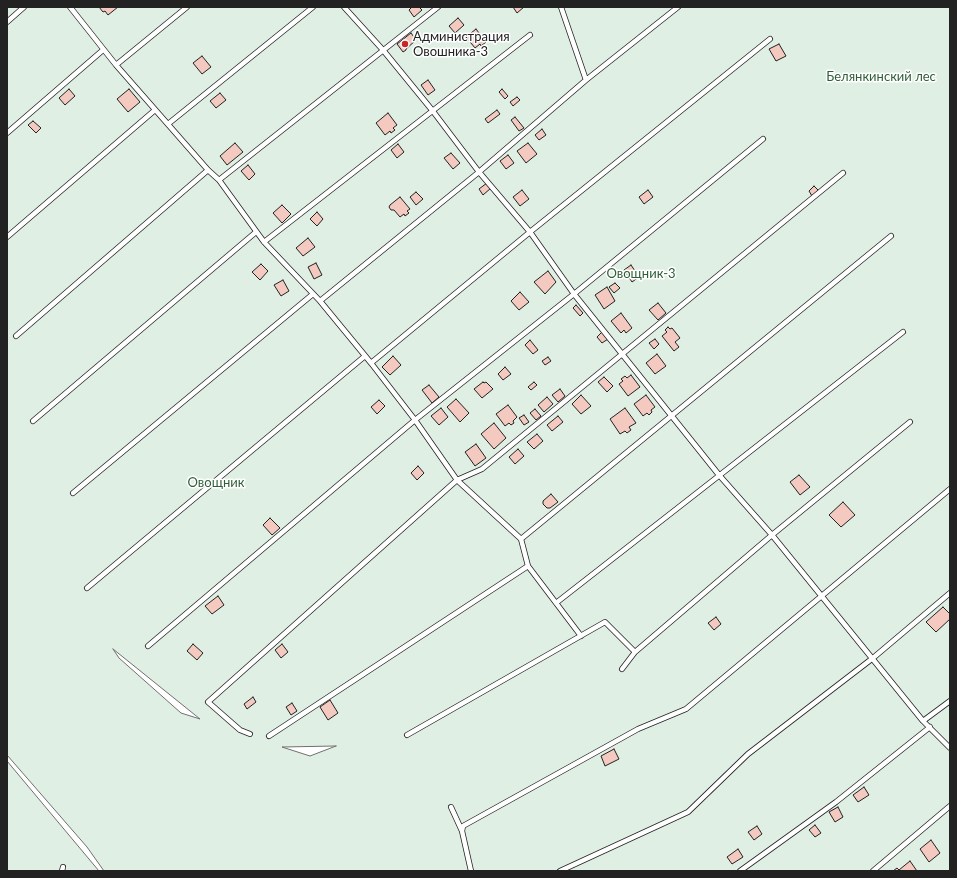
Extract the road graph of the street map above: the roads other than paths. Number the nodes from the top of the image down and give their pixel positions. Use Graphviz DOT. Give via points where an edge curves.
graph roads {
  1 [pos="24,7"];
  2 [pos="70,7"];
  3 [pos="186,7"];
  4 [pos="313,7"];
  5 [pos="344,7"];
  6 [pos="438,7"];
  7 [pos="561,7"];
  8 [pos="678,7"];
  9 [pos="7,22"];
  10 [pos="530,35"];
  11 [pos="770,39"];
  12 [pos="104,50"];
  13 [pos="383,50"];
  14 [pos="116,65"];
  15 [pos="586,80"];
  16 [pos="155,110"];
  17 [pos="432,110"];
  18 [pos="168,124"];
  19 [pos="7,133"];
  20 [pos="763,139"];
  21 [pos="208,170"];
  22 [pos="479,172"];
  23 [pos="843,173"];
  24 [pos="219,180"];
  25 [pos="256,232"];
  26 [pos="530,232"];
  27 [pos="892,236"];
  28 [pos="7,237"];
  29 [pos="264,242"];
  30 [pos="313,294"];
  31 [pos="574,294"];
  32 [pos="320,301"];
  33 [pos="903,332"];
  34 [pos="16,336"];
  35 [pos="622,355"];
  36 [pos="365,356"];
  37 [pos="371,363"];
  38 [pos="672,416"];
  39 [pos="415,420"];
  40 [pos="33,421"];
  41 [pos="910,422"];
  42 [pos="719,475"];
  43 [pos="457,480"];
  44 [pos="950,489"];
  45 [pos="73,493"];
  46 [pos="772,535"];
  47 [pos="521,539"];
  48 [pos="528,566"];
  49 [pos="87,588"];
  50 [pos="950,593"];
  51 [pos="821,596"];
  52 [pos="556,603"];
  53 [pos="581,636"];
  54 [pos="148,646"];
  55 [pos="634,652"];
  56 [pos="873,658"];
  57 [pos="622,669"];
  58 [pos="950,701"];
  59 [pos="923,721"];
  60 [pos="930,727"];
  61 [pos="250,734"];
  62 [pos="407,735"];
  63 [pos="269,736"];
  64 [pos="950,748"];
  65 [pos="950,806"];
  66 [pos="451,808"];
  67 [pos="462,831"];
  68 [pos="471,871"];
  69 [pos="560,871"];
  70 [pos="740,871"];
  71 [pos="873,871"];
  1 -- 9 [label="lane"];
  2 -- 12 [label="lane"];
  3 -- 14 [label="lane"];
  4 -- 18 [label="lane"];
  5 -- 13 [label="lane"];
  6 -- 13 [label="lane"];
  7 -- 15 [label="lane"];
  8 -- 15 [label="lane"];
  10 -- 17 [label="lane"];
  11 -- 26 [label="lane"];
  12 -- 14 [label="lane"];
  12 -- 19 [label="lane"];
  13 -- 17 [label="lane"];
  13 -- 24 [label="lane"];
  14 -- 16 [label="lane"];
  15 -- 22 [label="lane"];
  16 -- 18 [label="lane"];
  16 -- 28 [label="lane"];
  17 -- 22 [label="lane"];
  17 -- 29 [label="lane"];
  18 -- 21 [label="lane"];
  20 -- 31 [label="lane"];
  21 -- 24 [label="lane"];
  21 -- 34 [label="lane"];
  22 -- 26 [label="lane"];
  22 -- 32 [label="lane"];
  23 -- 35 [label="lane"];
  24 -- 25 [label="lane"];
  25 -- 29 [label="lane"];
  25 -- 40 [label="lane"];
  26 -- 31 [label="lane"];
  26 -- 37 [label="lane"];
  27 -- 38 [label="lane"];
  29 -- 30 [label="lane"];
  30 -- 32 [label="lane"];
  30 -- 45 [label="lane"];
  31 -- 35 [label="lane"];
  31 -- 39 [label="lane"];
  32 -- 36 [label="lane"];
  33 -- 42 [label="lane"];
  35 -- 38 [label="lane"];
  35 -- 43 [label="lane" via="482,469"];
  36 -- 37 [label="lane"];
  36 -- 49 [label="lane"];
  37 -- 39 [label="lane"];
  38 -- 42 [label="lane"];
  38 -- 47 [label="lane"];
  39 -- 43 [label="lane"];
  39 -- 54 [label="lane"];
  41 -- 46 [label="lane"];
  42 -- 46 [label="lane"];
  42 -- 52 [label="lane"];
  43 -- 47 [label="lane"];
  43 -- 61 [label="lane" via="208,702 240,730"];
  44 -- 51 [label="lane"];
  46 -- 51 [label="lane"];
  46 -- 55 [label="lane"];
  47 -- 48 [label="lane"];
  48 -- 52 [label="lane"];
  48 -- 63 [label="lane"];
  50 -- 56 [label="lane"];
  51 -- 56 [label="lane"];
  51 -- 67 [label="lane" via="686,709 638,729 463,826"];
  52 -- 53 [label="lane"];
  53 -- 55 [label="lane" via="605,622"];
  53 -- 62 [label="lane"];
  55 -- 57 [label="lane"];
  56 -- 59 [label="lane"];
  56 -- 69 [label="lane" via="748,754 688,812"];
  58 -- 59 [label="lane"];
  59 -- 60 [label="lane"];
  60 -- 64 [label="lane"];
  60 -- 70 [label="lane" via="836,802"];
  65 -- 71 [label="lane"];
  66 -- 67 [label="lane"];
  67 -- 68 [label="lane"];
}
